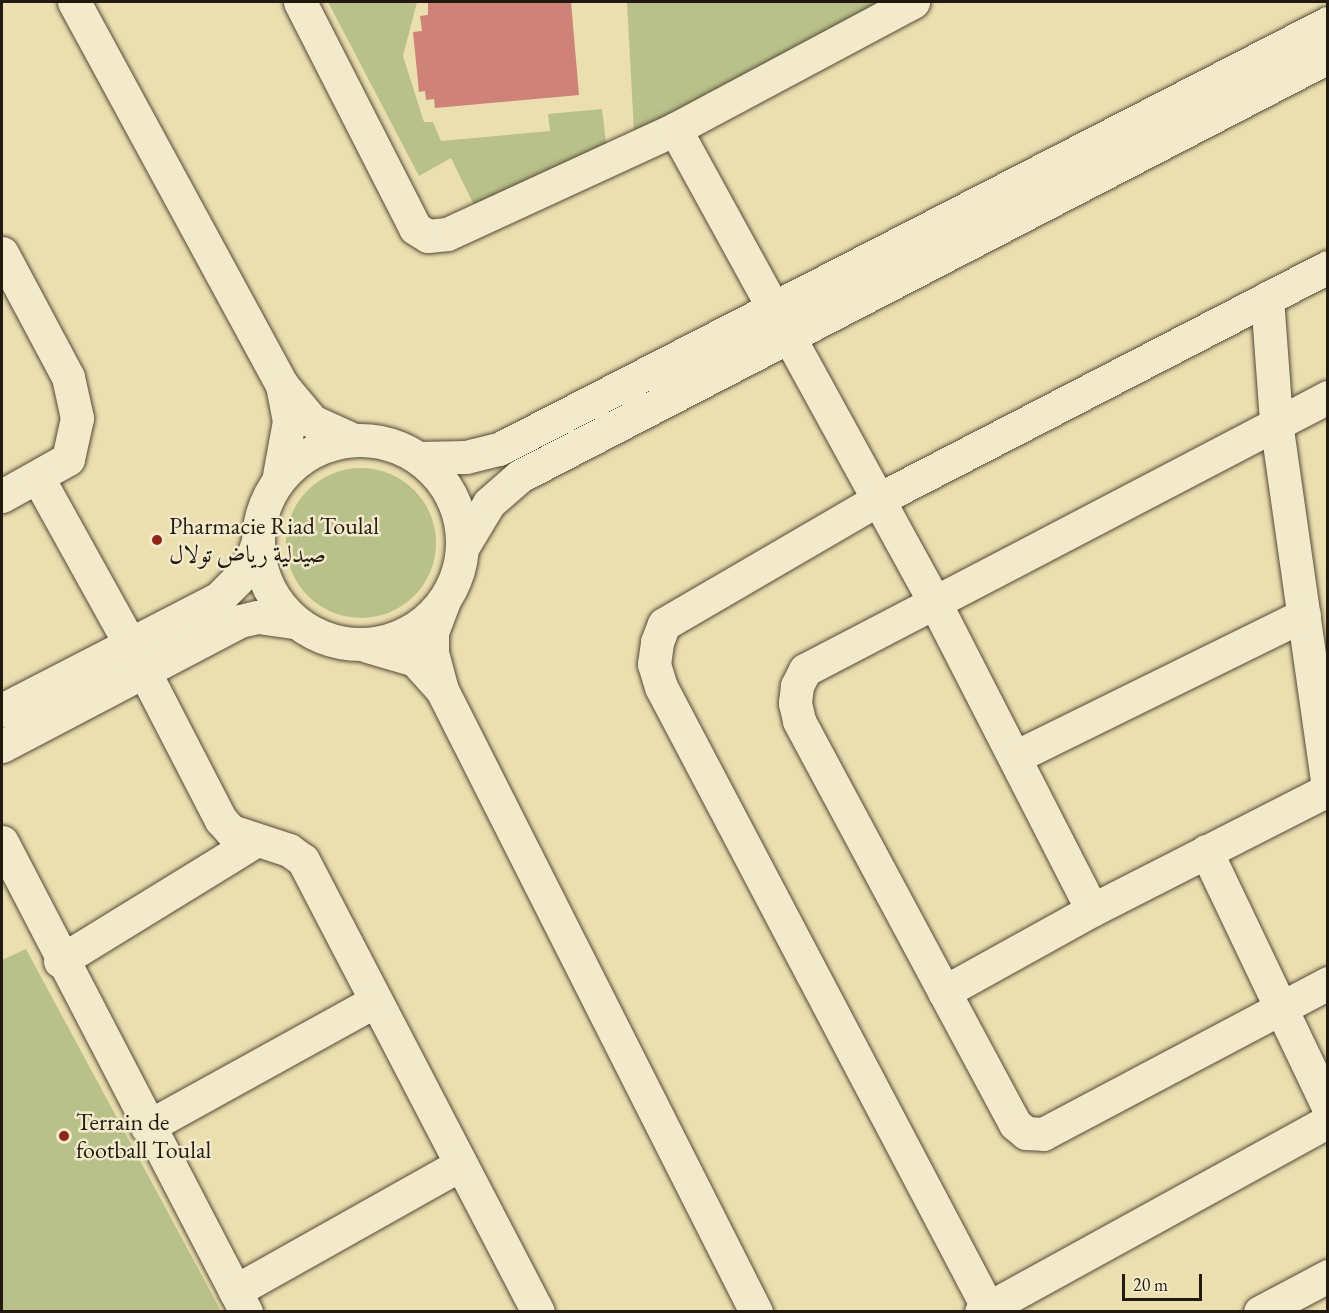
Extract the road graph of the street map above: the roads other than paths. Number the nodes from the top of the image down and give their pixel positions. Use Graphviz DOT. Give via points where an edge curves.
graph roads {
  1 [pos="74,2"];
  2 [pos="300,2"];
  3 [pos="913,2"];
  4 [pos="1328,23"];
  5 [pos="1328,57"];
  6 [pos="675,129"];
  7 [pos="2,253"];
  8 [pos="1328,267"];
  9 [pos="1267,298"];
  10 [pos="779,324"];
  11 [pos="282,385"];
  12 [pos="1328,397"];
  13 [pos="1276,422"];
  14 [pos="354,440"];
  15 [pos="419,458"];
  16 [pos="38,478"];
  17 [pos="278,481"];
  18 [pos="2,496"];
  19 [pos="879,499"];
  20 [pos="257,544"];
  21 [pos="462,548"];
  22 [pos="446,599"];
  23 [pos="933,601"];
  24 [pos="1304,615"];
  25 [pos="295,622"];
  26 [pos="360,645"];
  27 [pos="137,658"];
  28 [pos="441,690"];
  29 [pos="2,710"];
  30 [pos="2,746"];
  31 [pos="1016,757"];
  32 [pos="1328,789"];
  33 [pos="255,841"];
  34 [pos="2,842"];
  35 [pos="1206,851"];
  36 [pos="1092,910"];
  37 [pos="60,961"];
  38 [pos="1328,983"];
  39 [pos="944,992"];
  40 [pos="375,1001"];
  41 [pos="1280,1009"];
  42 [pos="1328,1107"];
  43 [pos="1328,1121"];
  44 [pos="147,1127"];
  45 [pos="461,1164"];
  46 [pos="1328,1276"];
  47 [pos="240,1301"];
  48 [pos="986,1310"];
  49 [pos="538,1311"];
  50 [pos="756,1311"];
  51 [pos="1260,1311"];
  1 -- 11 [label="street"];
  2 -- 6 [label="street" via="415,228 428,236 447,234"];
  3 -- 6 [label="street"];
  4 -- 10 [label="street"];
  5 -- 10 [label="street"];
  6 -- 10 [label="street"];
  7 -- 16 [label="street" via="74,393 76,437 68,459"];
  8 -- 9 [label="street"];
  9 -- 13 [label="street"];
  9 -- 19 [label="street"];
  10 -- 15 [label="street" via="499,449 465,457"];
  10 -- 19 [label="street"];
  10 -- 21 [label="street" via="520,476 489,503"];
  11 -- 14 [label="street" via="312,421"];
  11 -- 17 [label="street" via="289,421"];
  12 -- 13 [label="street"];
  13 -- 23 [label="street"];
  13 -- 24 [label="street"];
  14 -- 15 [label="street" via="388,444"];
  14 -- 17 [label="street" via="325,446 299,460"];
  15 -- 21 [label="street" via="438,476 452,498 461,522"];
  16 -- 18 [label="street"];
  16 -- 27 [label="street"];
  17 -- 20 [label="street" via="262,511"];
  19 -- 23 [label="street"];
  19 -- 48 [label="street" via="664,624 654,664 661,687"];
  20 -- 25 [label="street" via="268,587"];
  20 -- 27 [label="street" via="248,569 219,598"];
  21 -- 22 [label="street" via="457,575"];
  22 -- 26 [label="street" via="408,632 384,642"];
  22 -- 28 [label="street" via="432,632 432,652"];
  23 -- 31 [label="street"];
  23 -- 39 [label="street" via="806,670 797,686 795,703 799,721"];
  24 -- 31 [label="street"];
  24 -- 32 [label="street"];
  25 -- 26 [label="street" via="336,642"];
  25 -- 27 [label="street" via="258,617 240,621"];
  26 -- 28 [label="street" via="415,660"];
  27 -- 29 [label="street"];
  27 -- 30 [label="street"];
  27 -- 33 [label="street" via="221,820 231,831"];
  28 -- 50 [label="street"];
  31 -- 36 [label="street"];
  32 -- 35 [label="street"];
  33 -- 37 [label="street"];
  33 -- 40 [label="street" via="289,850 303,860"];
  34 -- 37 [label="street"];
  35 -- 36 [label="street"];
  35 -- 41 [label="street"];
  36 -- 39 [label="street"];
  37 -- 44 [label="street"];
  38 -- 41 [label="street"];
  39 -- 41 [label="street" via="1015,1124 1026,1133 1042,1134"];
  40 -- 44 [label="street"];
  40 -- 45 [label="street"];
  41 -- 42 [label="street"];
  43 -- 48 [label="street"];
  44 -- 47 [label="street"];
  45 -- 47 [label="street"];
  45 -- 49 [label="street"];
  46 -- 51 [label="street"];
}
